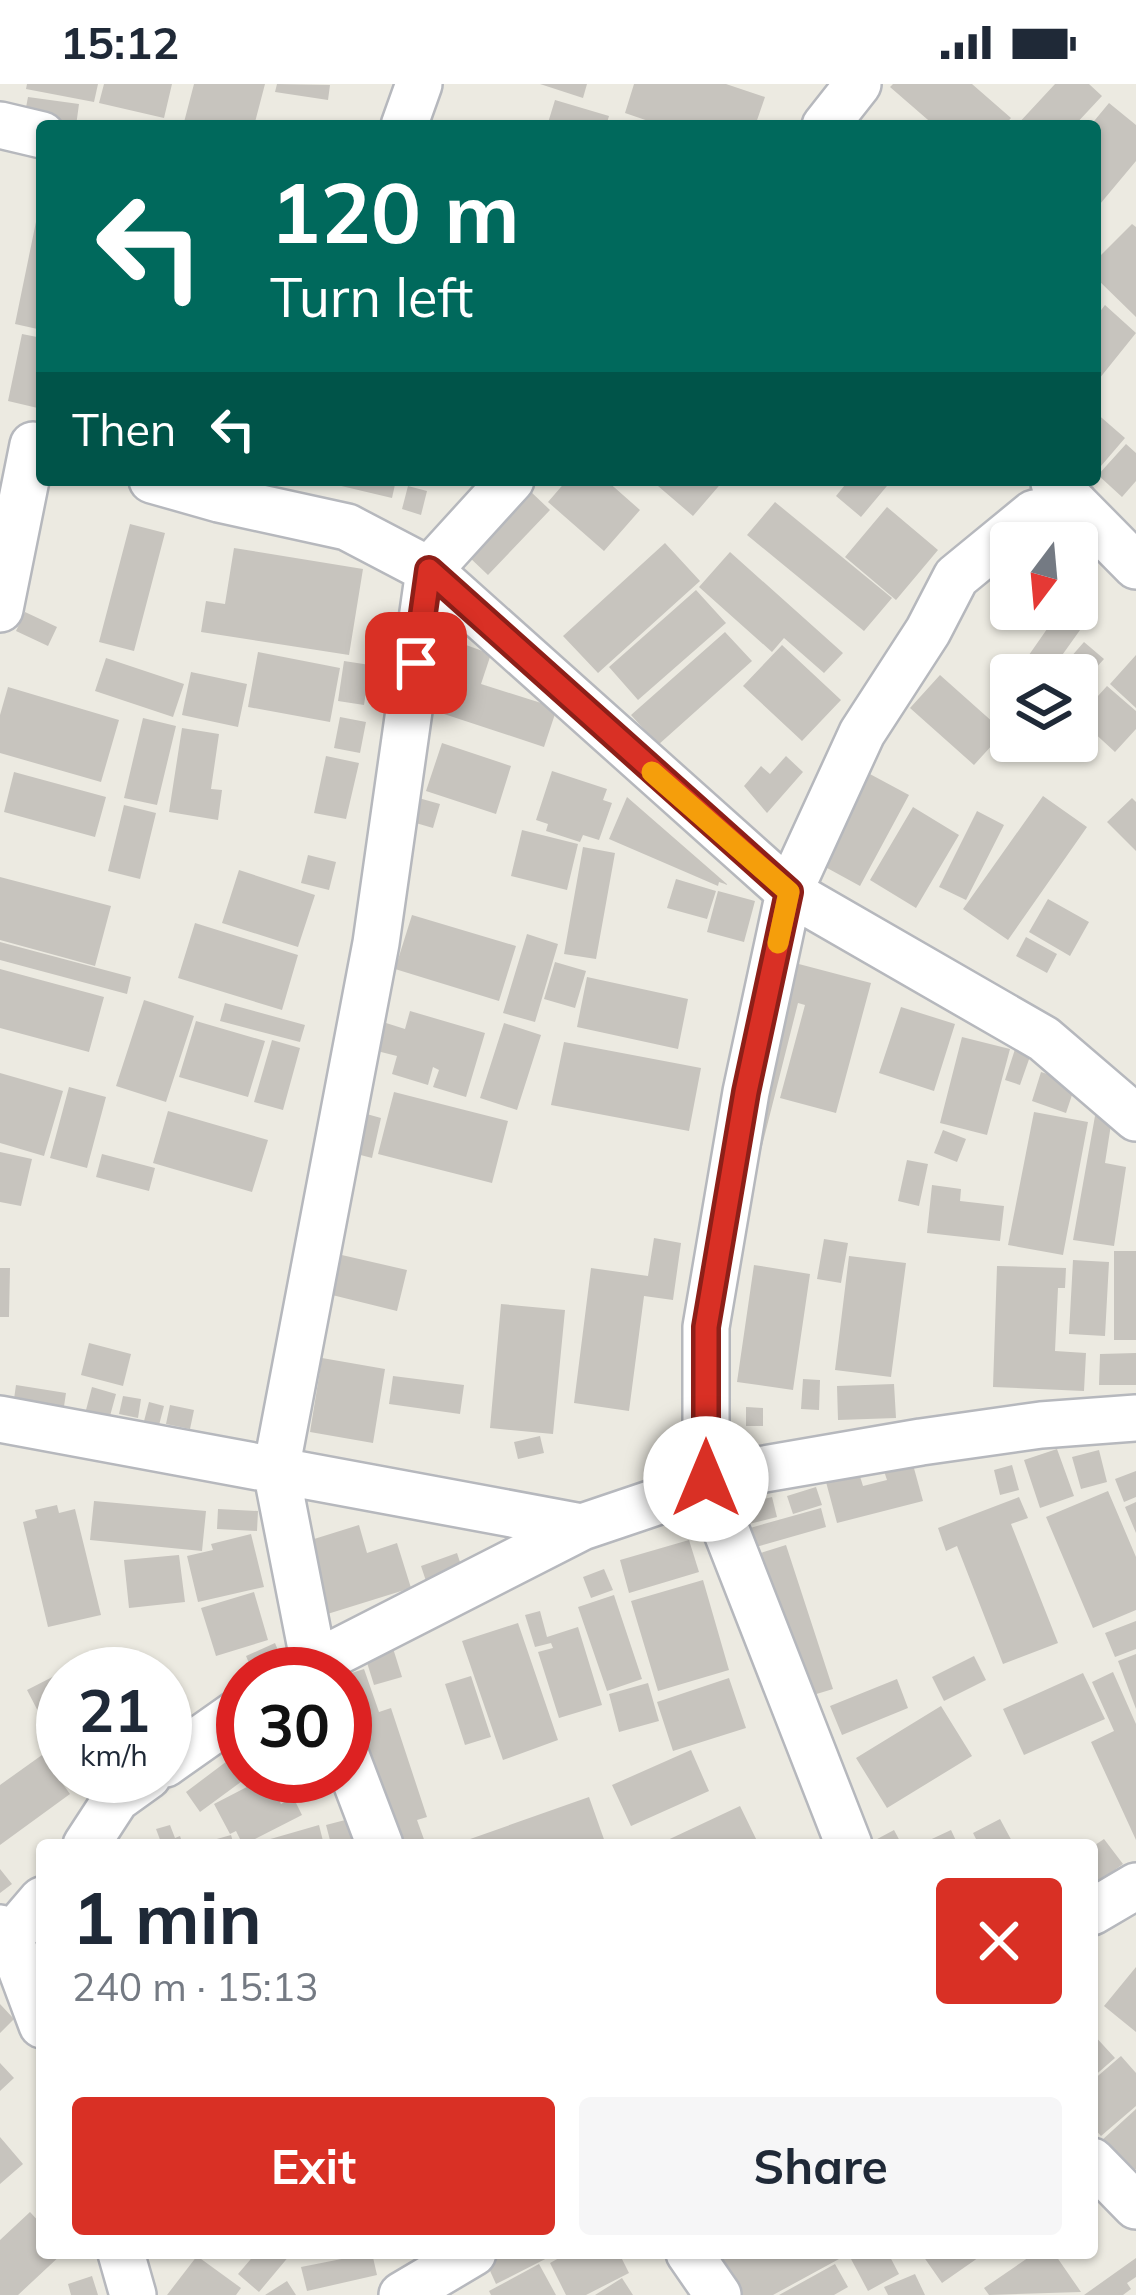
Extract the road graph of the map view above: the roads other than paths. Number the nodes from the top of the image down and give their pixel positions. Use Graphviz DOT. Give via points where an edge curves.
graph roads {
  1 [pos="419,84"];
  2 [pos="858,84"];
  3 [pos="406,120"];
  4 [pos="830,120"];
  5 [pos="0,125"];
  6 [pos="36,133"];
  7 [pos="25,444"];
  8 [pos="177,486"];
  9 [pos="506,486"];
  10 [pos="1063,492"];
  11 [pos="1136,566"];
  12 [pos="429,570"];
  13 [pos="0,609"];
  14 [pos="789,892"];
  15 [pos="1136,1118"];
  16 [pos="0,1418"];
  17 [pos="1136,1418"];
  18 [pos="276,1470"];
  19 [pos="706,1479"];
  20 [pos="582,1527"];
  21 [pos="303,1647"];
  22 [pos="351,1647"];
  23 [pos="113,1803"];
  24 [pos="364,1803"];
  25 [pos="90,1839"];
  26 [pos="378,1839"];
  27 [pos="848,1839"];
  28 [pos="1136,1886"];
  29 [pos="36,1906"];
  30 [pos="1098,1908"];
  31 [pos="3,1939"];
  32 [pos="36,2011"];
  33 [pos="1098,2167"];
  34 [pos="1136,2206"];
  35 [pos="123,2259"];
  36 [pos="463,2259"];
  37 [pos="693,2259"];
  38 [pos="133,2295"];
  39 [pos="402,2295"];
  40 [pos="718,2295"];
  1 -- 3 [label="street"];
  2 -- 4 [label="street"];
  5 -- 6 [label="street"];
  7 -- 13 [label="street"];
  8 -- 12 [label="street" via="347,527"];
  9 -- 12 [label="street"];
  10 -- 11 [label="street"];
  10 -- 14 [label="street" via="956,577 862,733"];
  12 -- 14 [label="street"];
  12 -- 18 [label="street" via="376,943"];
  14 -- 15 [label="street" via="1044,1039"];
  14 -- 19 [label="street" via="706,1327"];
  16 -- 18 [label="street"];
  17 -- 19 [label="street" via="941,1439"];
  18 -- 20 [label="street"];
  18 -- 21 [label="street"];
  19 -- 20 [label="street"];
  19 -- 27 [label="street"];
  20 -- 22 [label="street"];
  23 -- 25 [label="street"];
  24 -- 26 [label="street"];
  28 -- 30 [label="street"];
  29 -- 31 [label="street"];
  31 -- 32 [label="street"];
  33 -- 34 [label="street"];
  35 -- 38 [label="street"];
  36 -- 39 [label="street"];
  37 -- 40 [label="street"];
}
